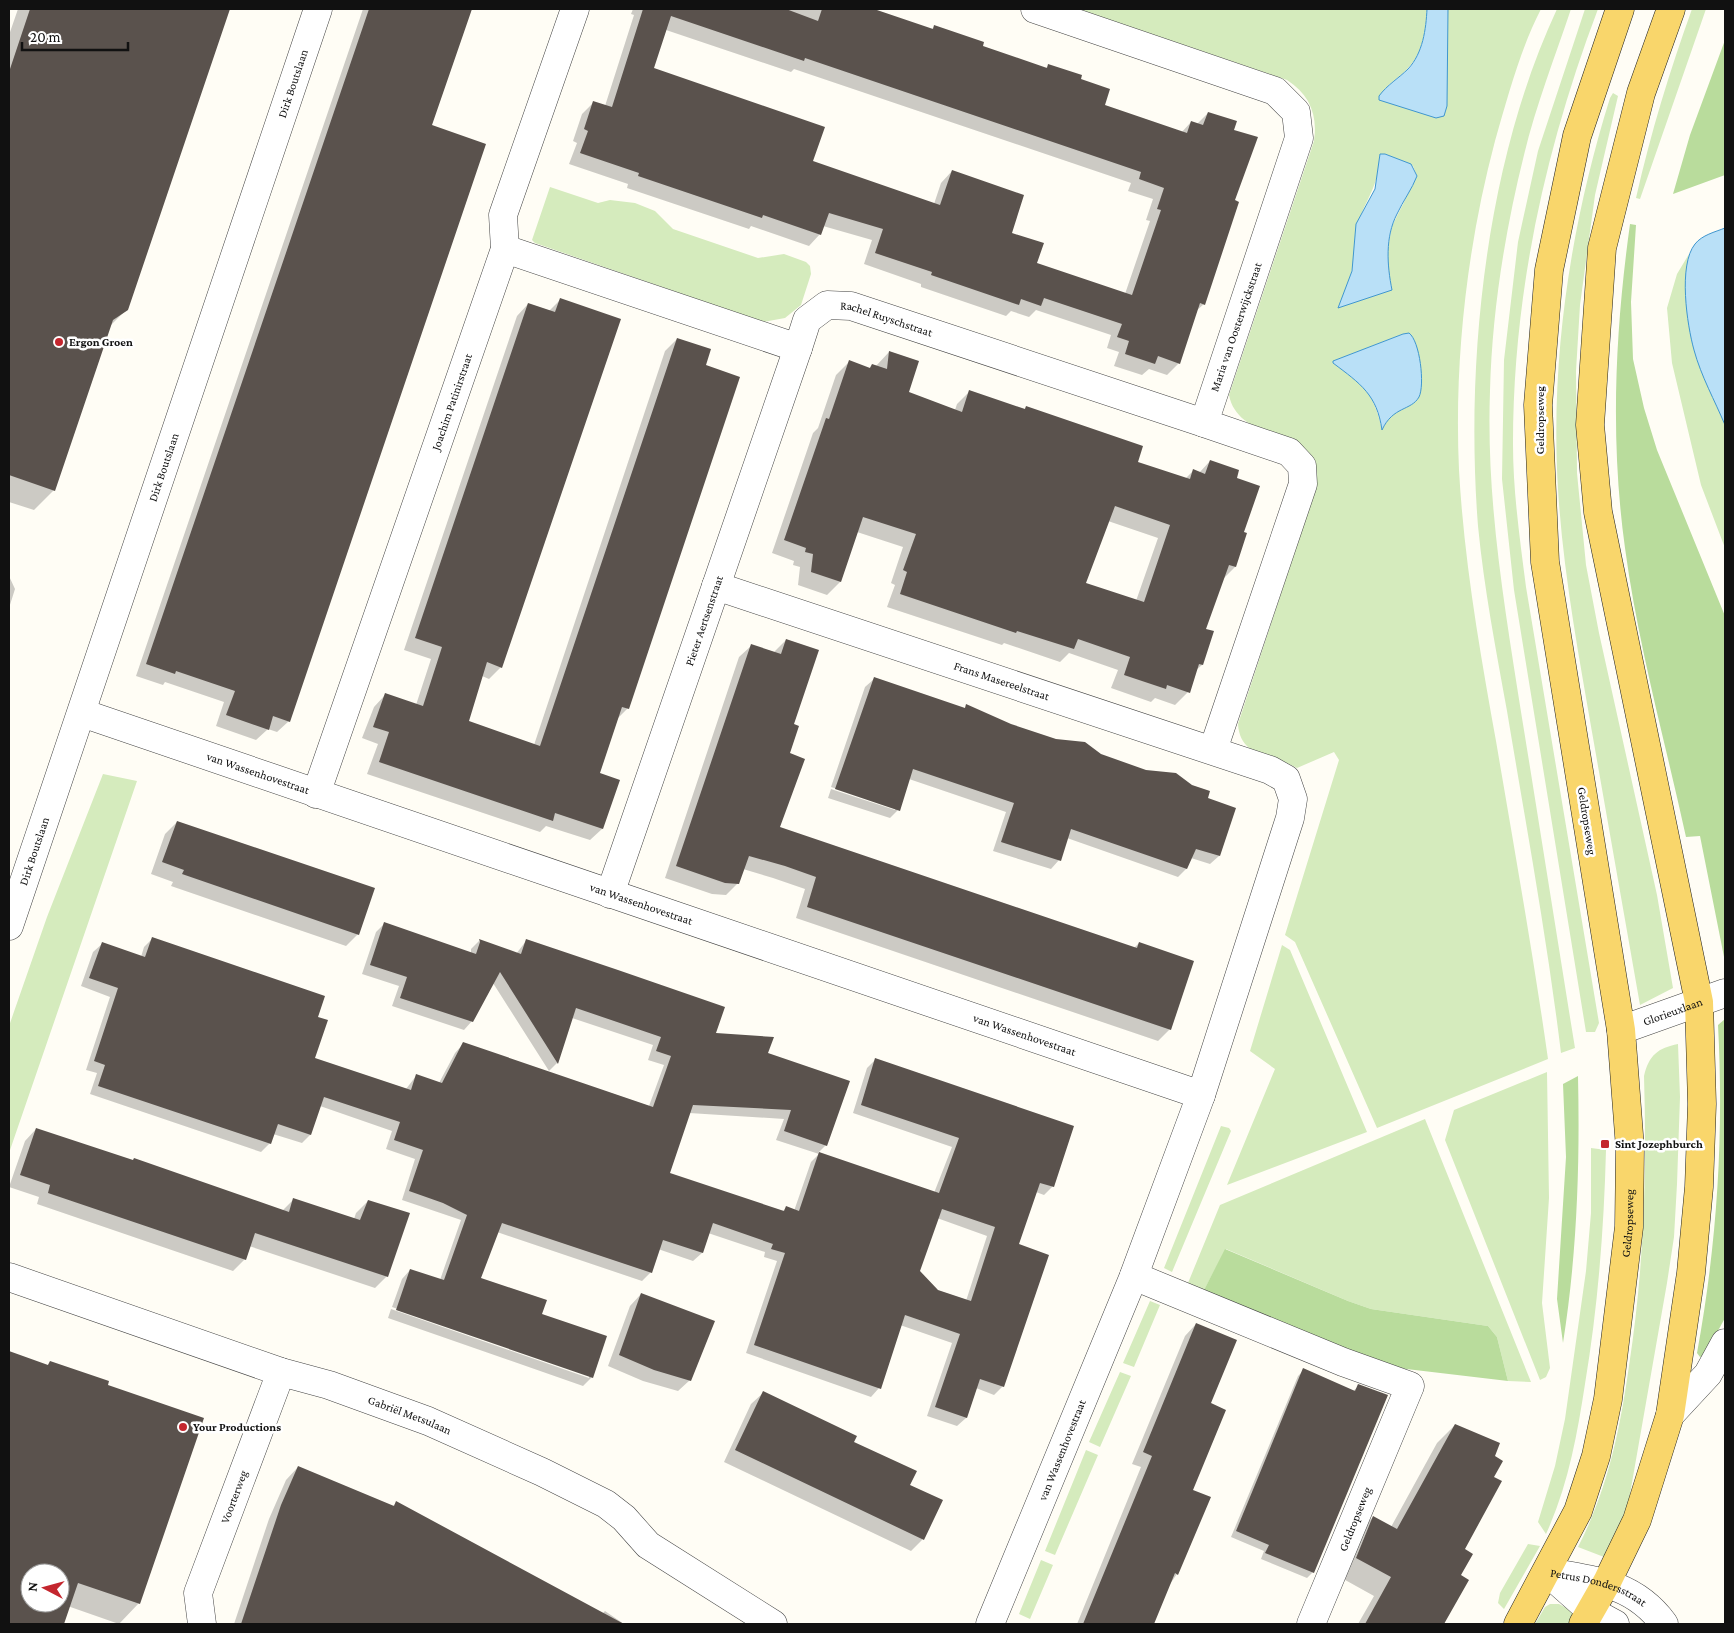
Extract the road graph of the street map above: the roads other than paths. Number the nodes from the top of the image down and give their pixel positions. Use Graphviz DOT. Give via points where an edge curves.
graph roads {
  1 [pos="318,9"];
  2 [pos="575,9"];
  3 [pos="1035,9"];
  4 [pos="1620,9"];
  5 [pos="1671,9"];
  6 [pos="504,249"];
  7 [pos="798,348"];
  8 [pos="1204,423"];
  9 [pos="716,586"];
  10 [pos="82,714"];
  11 [pos="1213,750"];
  12 [pos="1286,779"];
  13 [pos="316,794"];
  14 [pos="610,894"];
  15 [pos="9,926"];
  16 [pos="1725,993"];
  17 [pos="1699,1002"];
  18 [pos="1621,1030"];
  19 [pos="1201,1095"];
  20 [pos="1134,1276"];
  21 [pos="9,1278"];
  22 [pos="1725,1343"];
  23 [pos="281,1372"];
  24 [pos="1670,1415"];
  25 [pos="1547,1572"];
  26 [pos="1607,1582"];
  27 [pos="1587,1618"];
  28 [pos="202,1624"];
  29 [pos="774,1624"];
  30 [pos="990,1624"];
  31 [pos="1312,1624"];
  32 [pos="1518,1624"];
  33 [pos="1615,1624"];
  34 [pos="1664,1624"];
  1 -- 10 [label="street, Dirk Boutslaan"];
  2 -- 6 [label="street, Joachim Patinirstraat" via="503,215"];
  3 -- 8 [label="street, Maria van Oosterwijckstraat" via="1275,91 1296,112 1299,138"];
  4 -- 18 [label="main road, Geldropseweg" via="1577,136 1551,261 1538,405 1545,562"];
  5 -- 17 [label="main road" via="1641,93 1602,248 1590,425 1598,512"];
  6 -- 7 [label="street"];
  6 -- 13 [label="street, Joachim Patinirstraat"];
  7 -- 8 [label="street, Rachel Ruyschstraat" via="808,320 827,305 851,306"];
  7 -- 9 [label="street, Pieter Aertsenstraat"];
  8 -- 11 [label="street" via="1289,452 1302,466 1303,484"];
  9 -- 11 [label="street, Frans Masereelstraat"];
  9 -- 14 [label="street, Pieter Aertsenstraat"];
  10 -- 13 [label="street, van Wassenhovestraat"];
  10 -- 15 [label="street, Dirk Boutslaan"];
  11 -- 12 [label="street, Frans Masereelstraat"];
  12 -- 19 [label="street, van Wassenhovestraat" via="1293,800 1290,818"];
  13 -- 14 [label="street, van Wassenhovestraat"];
  14 -- 19 [label="street, van Wassenhovestraat"];
  16 -- 17 [label="street, Glorieuxlaan"];
  17 -- 18 [label="street, Glorieuxlaan"];
  17 -- 24 [label="main road" via="1700,1187"];
  18 -- 25 [label="main road, Geldropseweg" via="1630,1148 1629,1226 1608,1399 1596,1456 1578,1511"];
  19 -- 20 [label="street, van Wassenhovestraat"];
  20 -- 30 [label="street, van Wassenhovestraat"];
  20 -- 31 [label="street, Geldropseweg" via="1343,1362 1410,1386"];
  21 -- 23 [label="street, Gabriël Metsulaan"];
  22 -- 24 [label="street" via="1708,1374"];
  23 -- 28 [label="street, Voorterweg" via="198,1593"];
  23 -- 29 [label="street, Gabriël Metsulaan" via="328,1385 428,1421 606,1504 624,1518 648,1545"];
  24 -- 26 [label="main road" via="1637,1520"];
  25 -- 26 [label="street, Petrus Dondersstraat"];
  25 -- 27 [label="street, Petrus Dondersstraat"];
  25 -- 32 [label="main road, Geldropseweg"];
  26 -- 27 [label="main road"];
  26 -- 34 [label="street, Petrus Dondersstraat" via="1651,1606"];
  27 -- 33 [label="street, Petrus Dondersstraat"];
}
